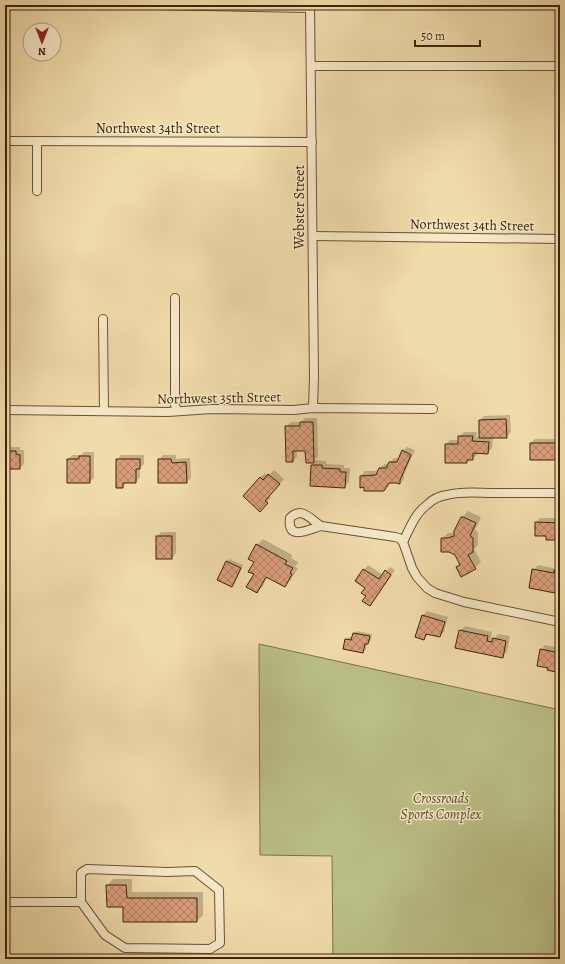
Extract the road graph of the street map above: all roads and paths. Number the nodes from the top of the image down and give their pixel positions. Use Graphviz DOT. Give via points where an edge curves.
graph roads {
  1 [pos="156,5"];
  2 [pos="184,5"];
  3 [pos="273,6"];
  4 [pos="310,6"];
  5 [pos="311,66"];
  6 [pos="560,66"];
  7 [pos="5,141"];
  8 [pos="37,141"];
  9 [pos="312,142"];
  10 [pos="37,191"];
  11 [pos="313,236"];
  12 [pos="560,239"];
  13 [pos="175,298"];
  14 [pos="103,319"];
  15 [pos="313,408"];
  16 [pos="433,409"];
  17 [pos="5,410"];
  18 [pos="104,411"];
  19 [pos="177,411"];
  20 [pos="560,493"];
  21 [pos="321,526"];
  22 [pos="403,542"];
  23 [pos="560,622"];
  24 [pos="5,902"];
  25 [pos="80,902"];
  1 -- 2 [label="street"];
  2 -- 3 [label="street"];
  3 -- 4 [label="street"];
  4 -- 5 [label="street, Webster Street"];
  5 -- 6 [label="street"];
  5 -- 9 [label="street, Webster Street"];
  7 -- 8 [label="street, Northwest 34th Street"];
  8 -- 9 [label="street, Northwest 34th Street"];
  8 -- 10 [label="street"];
  9 -- 11 [label="street, Webster Street"];
  11 -- 12 [label="street, Northwest 34th Street"];
  11 -- 15 [label="street, Webster Street"];
  13 -- 19 [label="street"];
  14 -- 18 [label="street"];
  15 -- 16 [label="street, Northwest 35th Street"];
  15 -- 19 [label="street, Northwest 35th Street"];
  17 -- 18 [label="street, Northwest 35th Street"];
  18 -- 19 [label="street, Northwest 35th Street"];
  20 -- 22 [label="street" via="477,493 437,498 420,511"];
  21 -- 22 [label="street" via="395,537"];
  22 -- 23 [label="street" via="417,577 435,594"];
  24 -- 25 [label="street"];
  25 -- 25 [label="street" via="105,935 125,948 210,949 220,943 219,890 195,871 87,869 81,873"];
}
